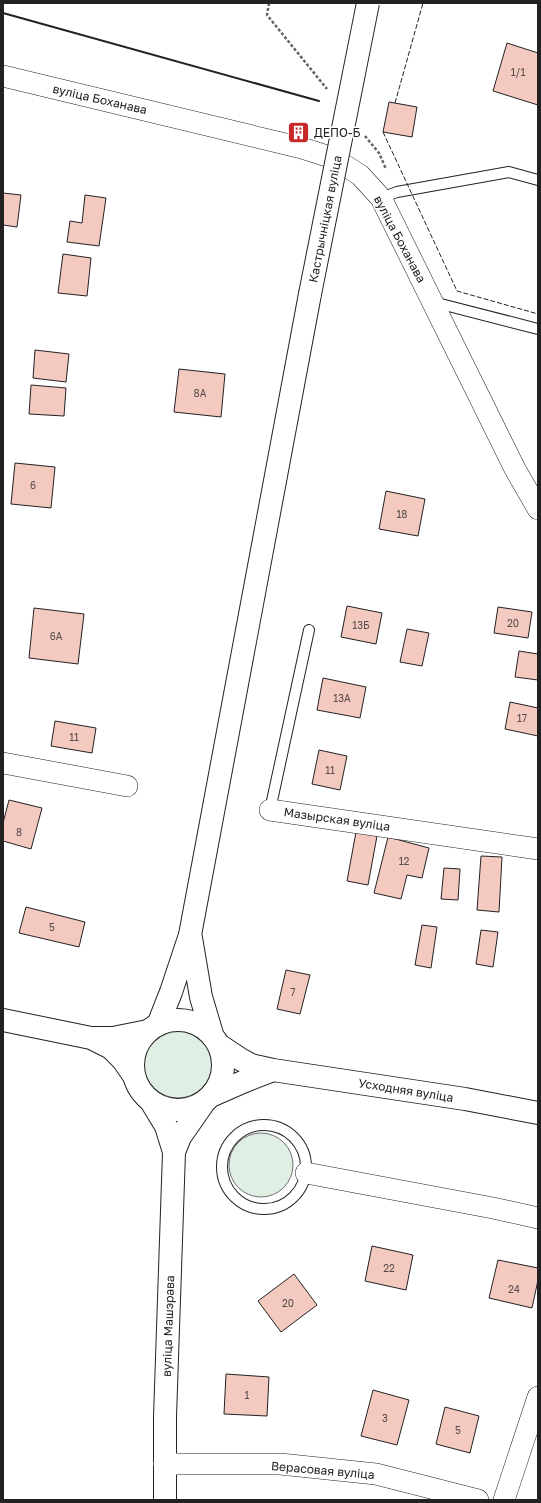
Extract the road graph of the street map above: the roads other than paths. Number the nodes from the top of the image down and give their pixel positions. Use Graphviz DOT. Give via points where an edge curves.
graph roads {
  1 [pos="368,3"];
  2 [pos="3,76"];
  3 [pos="538,180"];
  4 [pos="381,198"];
  5 [pos="433,302"];
  6 [pos="538,329"];
  7 [pos="538,509"];
  8 [pos="309,630"];
  9 [pos="3,763"];
  10 [pos="127,786"];
  11 [pos="270,810"];
  12 [pos="538,849"];
  13 [pos="190,935"];
  14 [pos="3,1020"];
  15 [pos="153,1028"];
  16 [pos="91,1038"];
  17 [pos="215,1040"];
  18 [pos="273,1070"];
  19 [pos="134,1076"];
  20 [pos="208,1099"];
  21 [pos="152,1103"];
  22 [pos="538,1113"];
  23 [pos="174,1152"];
  24 [pos="306,1173"];
  25 [pos="538,1218"];
  26 [pos="538,1397"];
  27 [pos="164,1464"];
  28 [pos="165,1500"];
  29 [pos="478,1500"];
  30 [pos="504,1500"];
  1 -- 13 [label="main road, Кастрычніцкая вуліца, bridge" via="310,294"];
  2 -- 4 [label="street, вуліца Боханава" via="327,156 360,175"];
  3 -- 4 [label="lane" via="509,172 397,192"];
  4 -- 5 [label="street, вуліца Боханава"];
  5 -- 6 [label="lane"];
  5 -- 7 [label="street, вуліца Боханава" via="515,469"];
  8 -- 11 [label="lane, Мазырская вуліца"];
  9 -- 10 [label="street"];
  11 -- 12 [label="street, Мазырская вуліца"];
  13 -- 15 [label="main road" via="171,992"];
  13 -- 17 [label="main road" via="201,997"];
  14 -- 16 [label="main road"];
  15 -- 16 [label="main road" via="113,1038"];
  15 -- 17 [label="main road" via="169,1021 192,1022 203,1027"];
  15 -- 19 [label="main road" via="138,1043 133,1058"];
  16 -- 19 [label="main road" via="111,1048"];
  17 -- 18 [label="main road, Усходняя вуліца" via="251,1065"];
  17 -- 20 [label="main road" via="223,1058 224,1070 220,1084"];
  18 -- 20 [label="main road, Усходняя вуліца"];
  18 -- 22 [label="main road, Усходняя вуліца" via="465,1099"];
  19 -- 21 [label="main road" via="142,1093"];
  20 -- 21 [label="main road" via="191,1109 178,1111 164,1109"];
  20 -- 23 [label="main road, вуліца Машэрава" via="180,1137"];
  21 -- 23 [label="main road, вуліца Машэрава" via="166,1126"];
  23 -- 27 [label="main road, вуліца Машэрава"];
  24 -- 24 [label="lane" via="301,1187 291,1200 278,1207 264,1210 250,1207 236,1199 225,1185 221,1162 231,1139 250,1126 264,1124 279,1127 294,1137 303,1150"];
  24 -- 25 [label="street"];
  26 -- 30 [label="street"];
  27 -- 28 [label="main road, вуліца Машэрава"];
  27 -- 29 [label="street, Верасовая вуліца" via="280,1464 376,1474"];
}
